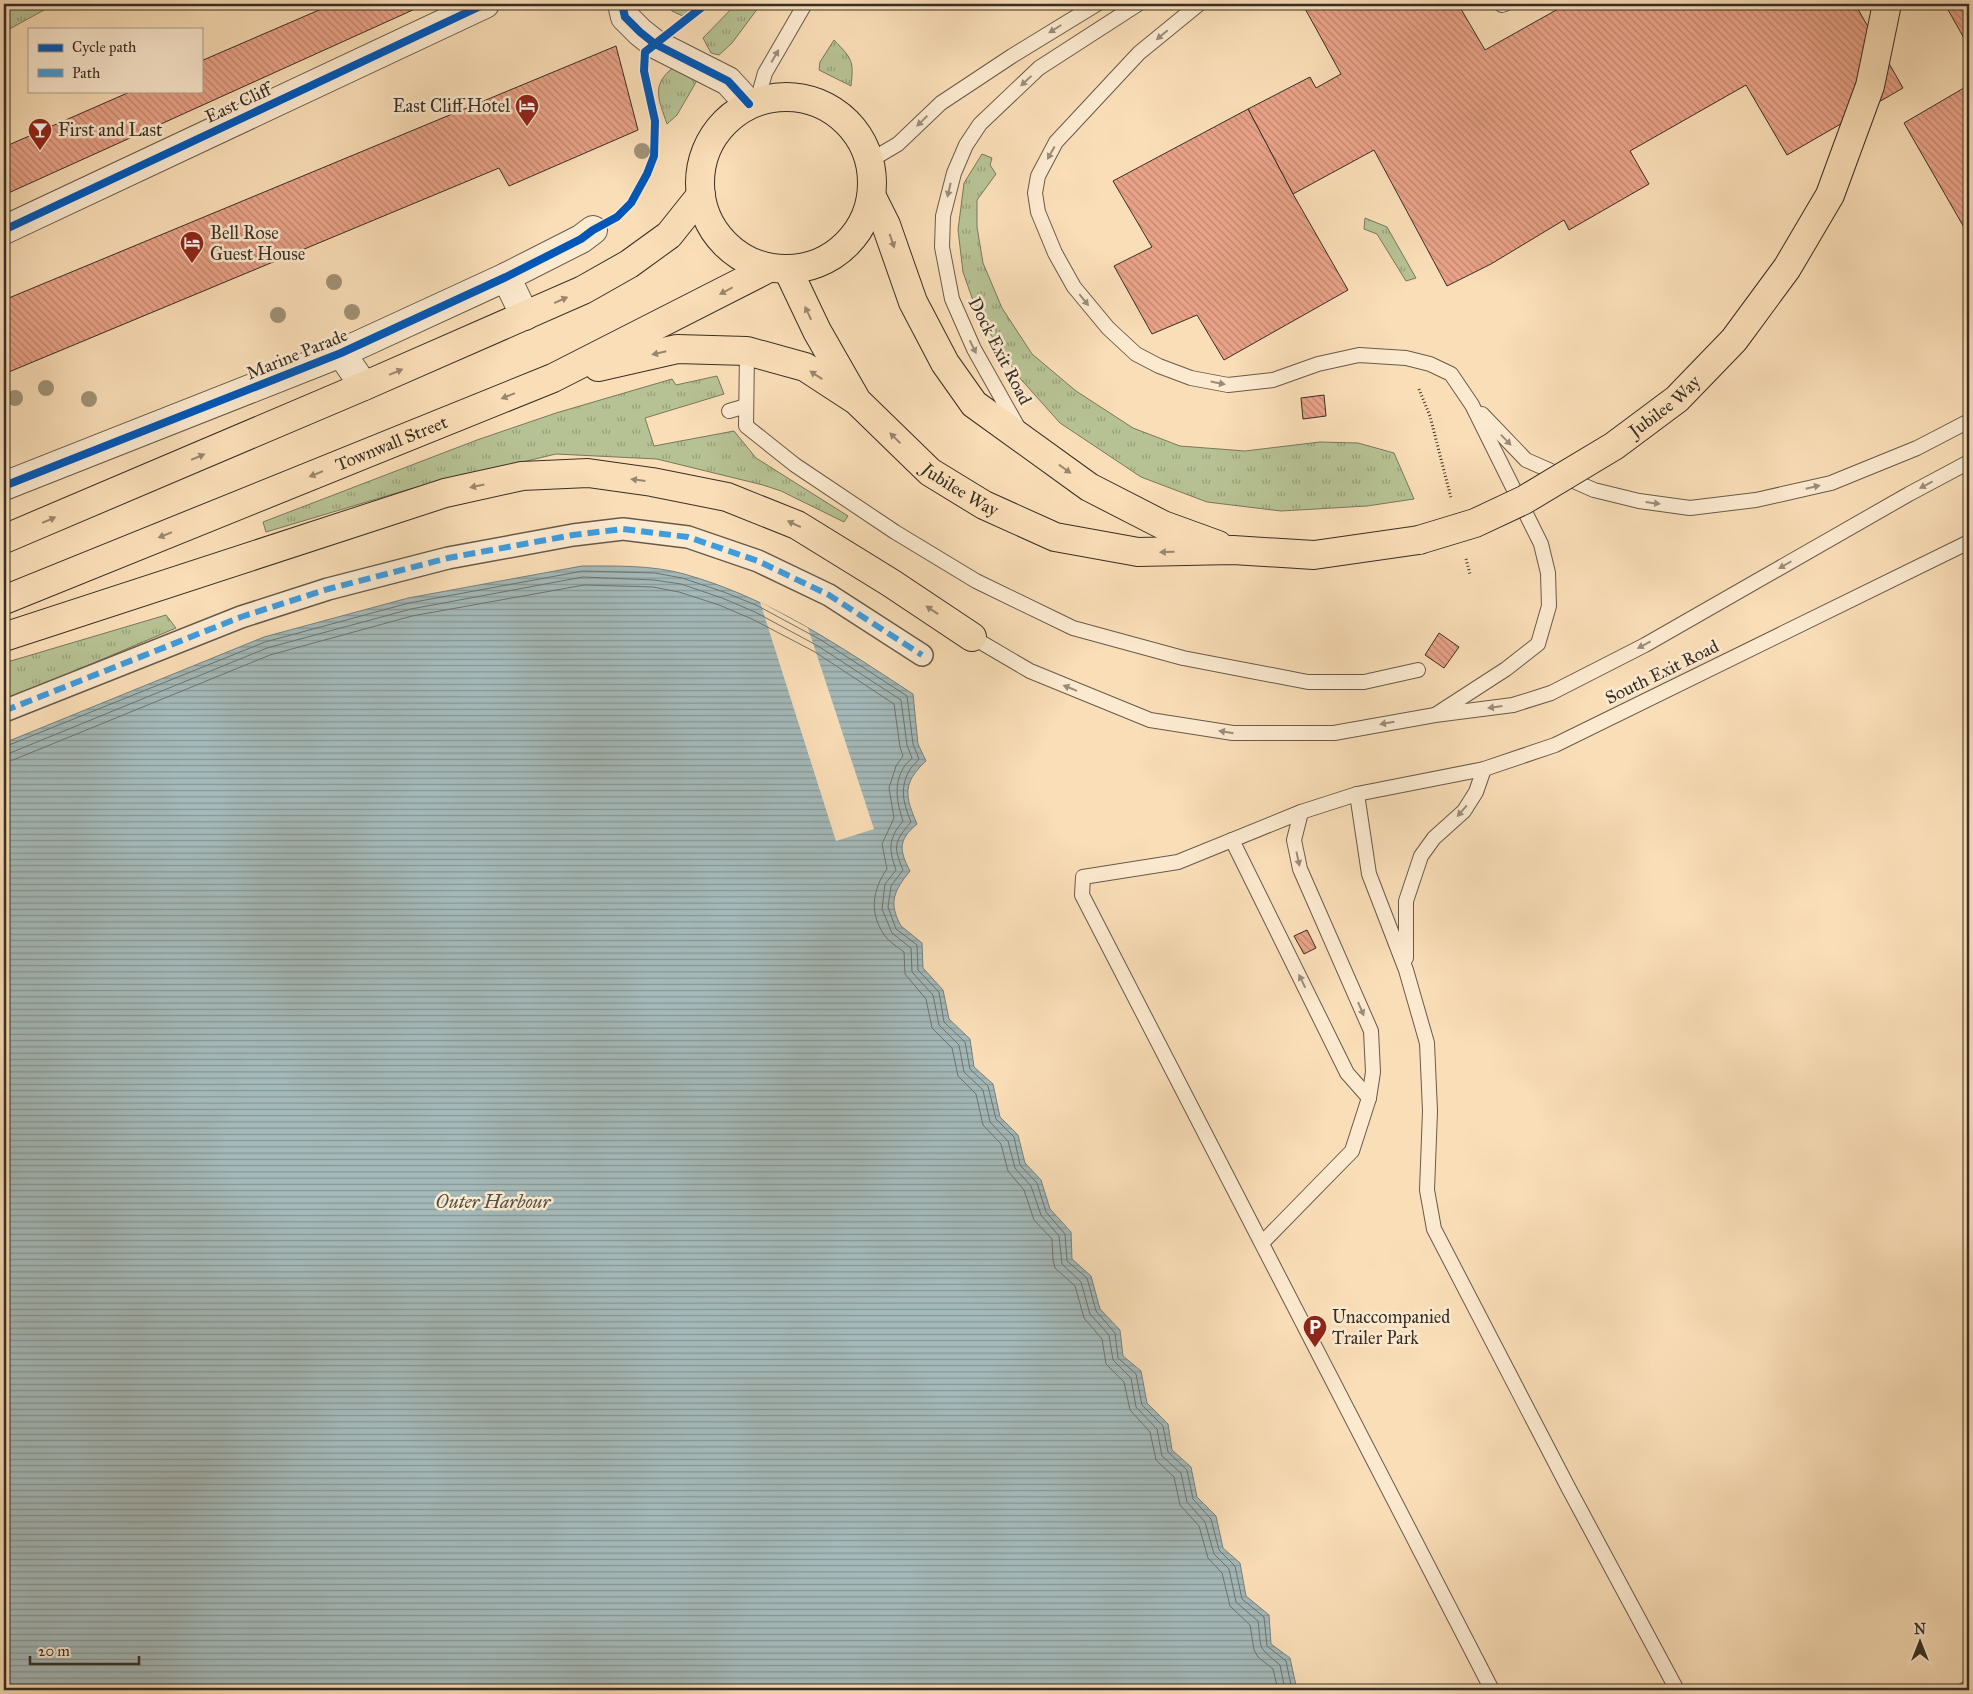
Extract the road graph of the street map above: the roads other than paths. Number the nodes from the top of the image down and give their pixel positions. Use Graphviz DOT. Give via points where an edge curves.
graph roads {
  1 [pos="485,4"];
  2 [pos="622,4"];
  3 [pos="805,4"];
  4 [pos="1097,4"];
  5 [pos="1138,4"];
  6 [pos="1199,4"];
  7 [pos="1887,4"];
  8 [pos="753,102"];
  9 [pos="871,160"];
  10 [pos="700,195"];
  11 [pos="872,197"];
  12 [pos="4,230"];
  13 [pos="593,230"];
  14 [pos="779,269"];
  15 [pos="506,277"];
  16 [pos="525,316"];
  17 [pos="747,351"];
  18 [pos="341,353"];
  19 [pos="553,378"];
  20 [pos="364,386"];
  21 [pos="857,401"];
  22 [pos="1472,405"];
  23 [pos="746,406"];
  24 [pos="729,411"];
  25 [pos="1969,420"];
  26 [pos="1026,441"];
  27 [pos="1969,462"];
  28 [pos="4,486"];
  29 [pos="4,540"];
  30 [pos="1969,542"];
  31 [pos="1233,550"];
  32 [pos="4,600"];
  33 [pos="4,637"];
  34 [pos="972,637"];
  35 [pos="922,655"];
  36 [pos="1418,670"];
  37 [pos="4,711"];
  38 [pos="1435,715"];
  39 [pos="1484,769"];
  40 [pos="1357,794"];
  41 [pos="1301,812"];
  42 [pos="1232,840"];
  43 [pos="1406,970"];
  44 [pos="1369,1098"];
  45 [pos="1262,1243"];
  46 [pos="1969,1687"];
  47 [pos="1492,1690"];
  48 [pos="1677,1690"];
  49 [pos="1964,1690"];
  1 -- 12 [label="street, East Cliff"];
  2 -- 8 [label="street" via="625,17 655,44 728,81"];
  8 -- 3 [label="lane, one-way" via="765,73"];
  4 -- 9 [label="lane, one-way" via="941,103 898,144"];
  5 -- 26 [label="lane, Dock Exit Road, one-way" via="1040,68 980,124 954,172 943,216 942,246 952,299 974,349"];
  6 -- 22 [label="lane, one-way" via="1139,53 1056,142 1038,176 1035,193 1038,212 1074,288 1108,328 1136,354 1191,378 1228,385 1273,380 1318,364 1360,356 1406,358 1451,374"];
  7 -- 31 [label="highway, Jubilee Way, bridge" via="1870,86 1830,195 1787,268 1734,340 1677,399 1614,446 1524,500 1475,523 1419,540 1314,555"];
  8 -- 9 [label="highway" via="797,97 822,104 844,118 860,137"];
  8 -- 10 [label="highway" via="730,115 710,142 700,174"];
  9 -- 11 [label="highway" via="874,178"];
  10 -- 14 [label="highway" via="716,234 749,261"];
  16 -- 10 [label="highway, one-way" via="583,290 629,264 669,235"];
  11 -- 14 [label="highway" via="866,220 852,240 834,256 812,266"];
  11 -- 26 [label="highway, Jubilee Way, one-way" via="913,302 945,363 974,404"];
  13 -- 15 [label="street, Marine Parade"];
  14 -- 19 [label="highway, Townwall Street, one-way"];
  21 -- 14 [label="highway, Jubilee Way, one-way"];
  15 -- 16 [label="street"];
  15 -- 18 [label="street, Marine Parade"];
  20 -- 16 [label="highway, one-way"];
  17 -- 19 [label="highway, one-way" via="677,349"];
  21 -- 17 [label="highway, one-way" via="805,368"];
  17 -- 23 [label="lane"];
  18 -- 20 [label="street, Marine Parade"];
  18 -- 28 [label="street, Marine Parade"];
  19 -- 32 [label="highway, Townwall Street, one-way"];
  29 -- 20 [label="highway, one-way"];
  31 -- 21 [label="highway, Jubilee Way, one-way" via="1138,552 1055,537 984,505 930,472"];
  22 -- 25 [label="lane, one-way" via="1526,460 1594,490 1639,501 1690,508 1756,500 1831,483 1916,448"];
  22 -- 38 [label="lane" via="1541,544 1548,573 1549,606 1538,644"];
  23 -- 24 [label="lane"];
  23 -- 36 [label="lane" via="746,426 795,465 976,581 1073,628 1183,658 1308,682 1364,682"];
  26 -- 31 [label="highway, Jubilee Way, one-way" via="1090,487 1128,508 1163,525"];
  27 -- 38 [label="lane, one-way" via="1645,645 1552,693 1513,705"];
  30 -- 39 [label="lane, South Exit Road" via="1575,736"];
  34 -- 33 [label="highway, one-way" via="797,524 728,498 588,473 522,476 445,493"];
  38 -- 34 [label="lane, one-way" via="1334,733 1233,733 1150,720 1030,671"];
  35 -- 37 [label="street" via="829,595 758,561 688,537 623,529 448,558 328,589 241,617"];
  39 -- 40 [label="lane, South Exit Road"];
  39 -- 43 [label="lane, one-way" via="1476,792 1464,811 1434,838 1421,856 1406,901"];
  40 -- 41 [label="lane, South Exit Road"];
  40 -- 43 [label="lane" via="1369,874"];
  41 -- 42 [label="lane, South Exit Road"];
  41 -- 44 [label="lane, one-way" via="1294,840 1300,869 1371,1031 1373,1072"];
  44 -- 42 [label="lane, one-way" via="1347,1073"];
  42 -- 45 [label="lane, South Exit Road" via="1178,862 1083,877 1082,895"];
  43 -- 48 [label="lane" via="1426,1043 1430,1111 1427,1190 1434,1229"];
  44 -- 45 [label="lane" via="1352,1151"];
  45 -- 47 [label="lane"];
  46 -- 49 [label="lane"];
}
